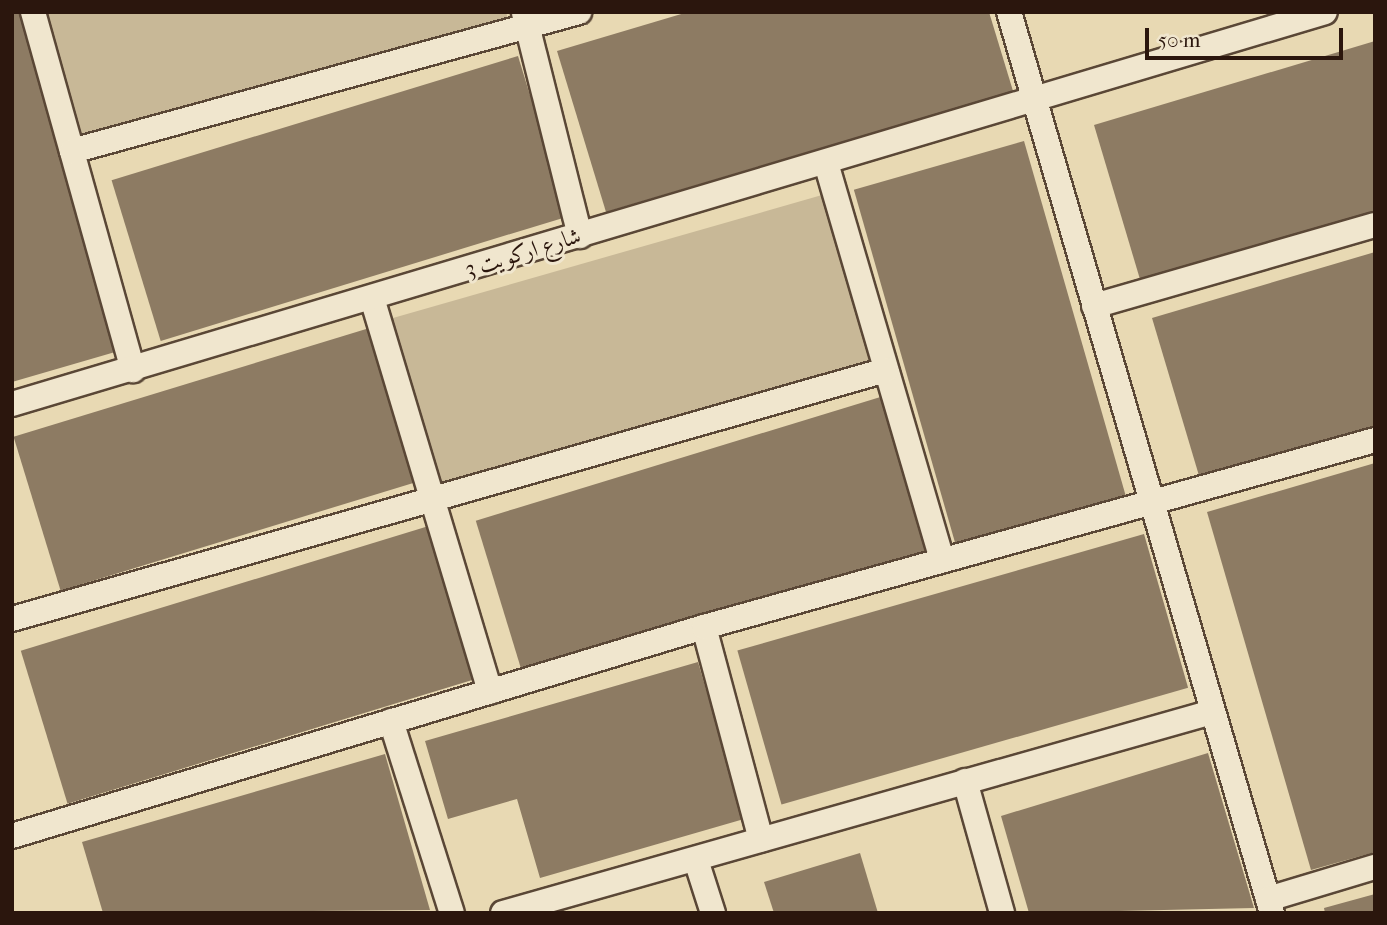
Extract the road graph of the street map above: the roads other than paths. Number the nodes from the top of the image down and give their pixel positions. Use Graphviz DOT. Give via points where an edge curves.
graph roads {
  1 [pos="33,12"];
  2 [pos="579,12"];
  3 [pos="1009,12"];
  4 [pos="1325,12"];
  5 [pos="526,20"];
  6 [pos="1034,100"];
  7 [pos="72,151"];
  8 [pos="826,163"];
  9 [pos="1375,225"];
  10 [pos="580,236"];
  11 [pos="372,298"];
  12 [pos="1094,306"];
  13 [pos="133,370"];
  14 [pos="886,370"];
  15 [pos="12,404"];
  16 [pos="1375,440"];
  17 [pos="432,501"];
  18 [pos="1150,502"];
  19 [pos="942,560"];
  20 [pos="12,619"];
  21 [pos="704,627"];
  22 [pos="490,692"];
  23 [pos="1212,712"];
  24 [pos="391,721"];
  25 [pos="965,781"];
  26 [pos="12,836"];
  27 [pos="761,839"];
  28 [pos="696,860"];
  29 [pos="1375,867"];
  30 [pos="1270,906"];
  31 [pos="452,913"];
  32 [pos="503,913"];
  33 [pos="713,913"];
  34 [pos="1002,913"];
  1 -- 7 [label="street"];
  2 -- 5 [label="street"];
  3 -- 6 [label="street"];
  4 -- 6 [label="street, شارع اركويت 3"];
  5 -- 7 [label="street"];
  5 -- 10 [label="street"];
  6 -- 8 [label="street, شارع اركويت 3"];
  6 -- 12 [label="street"];
  7 -- 13 [label="street"];
  8 -- 10 [label="street, شارع اركويت 3"];
  8 -- 14 [label="street"];
  9 -- 12 [label="street"];
  10 -- 11 [label="street, شارع اركويت 3"];
  11 -- 13 [label="street, شارع اركويت 3"];
  11 -- 17 [label="street"];
  12 -- 18 [label="street"];
  13 -- 15 [label="street, شارع اركويت 3"];
  14 -- 17 [label="street"];
  14 -- 19 [label="street"];
  16 -- 18 [label="street"];
  17 -- 20 [label="street"];
  17 -- 22 [label="street"];
  18 -- 19 [label="street"];
  18 -- 23 [label="street"];
  19 -- 21 [label="street"];
  21 -- 22 [label="street"];
  21 -- 27 [label="street"];
  22 -- 24 [label="street"];
  23 -- 25 [label="street"];
  23 -- 30 [label="street"];
  24 -- 26 [label="street"];
  24 -- 31 [label="street"];
  25 -- 27 [label="street"];
  25 -- 34 [label="street"];
  27 -- 28 [label="street"];
  28 -- 32 [label="street"];
  28 -- 33 [label="street"];
  29 -- 30 [label="street"];
}
